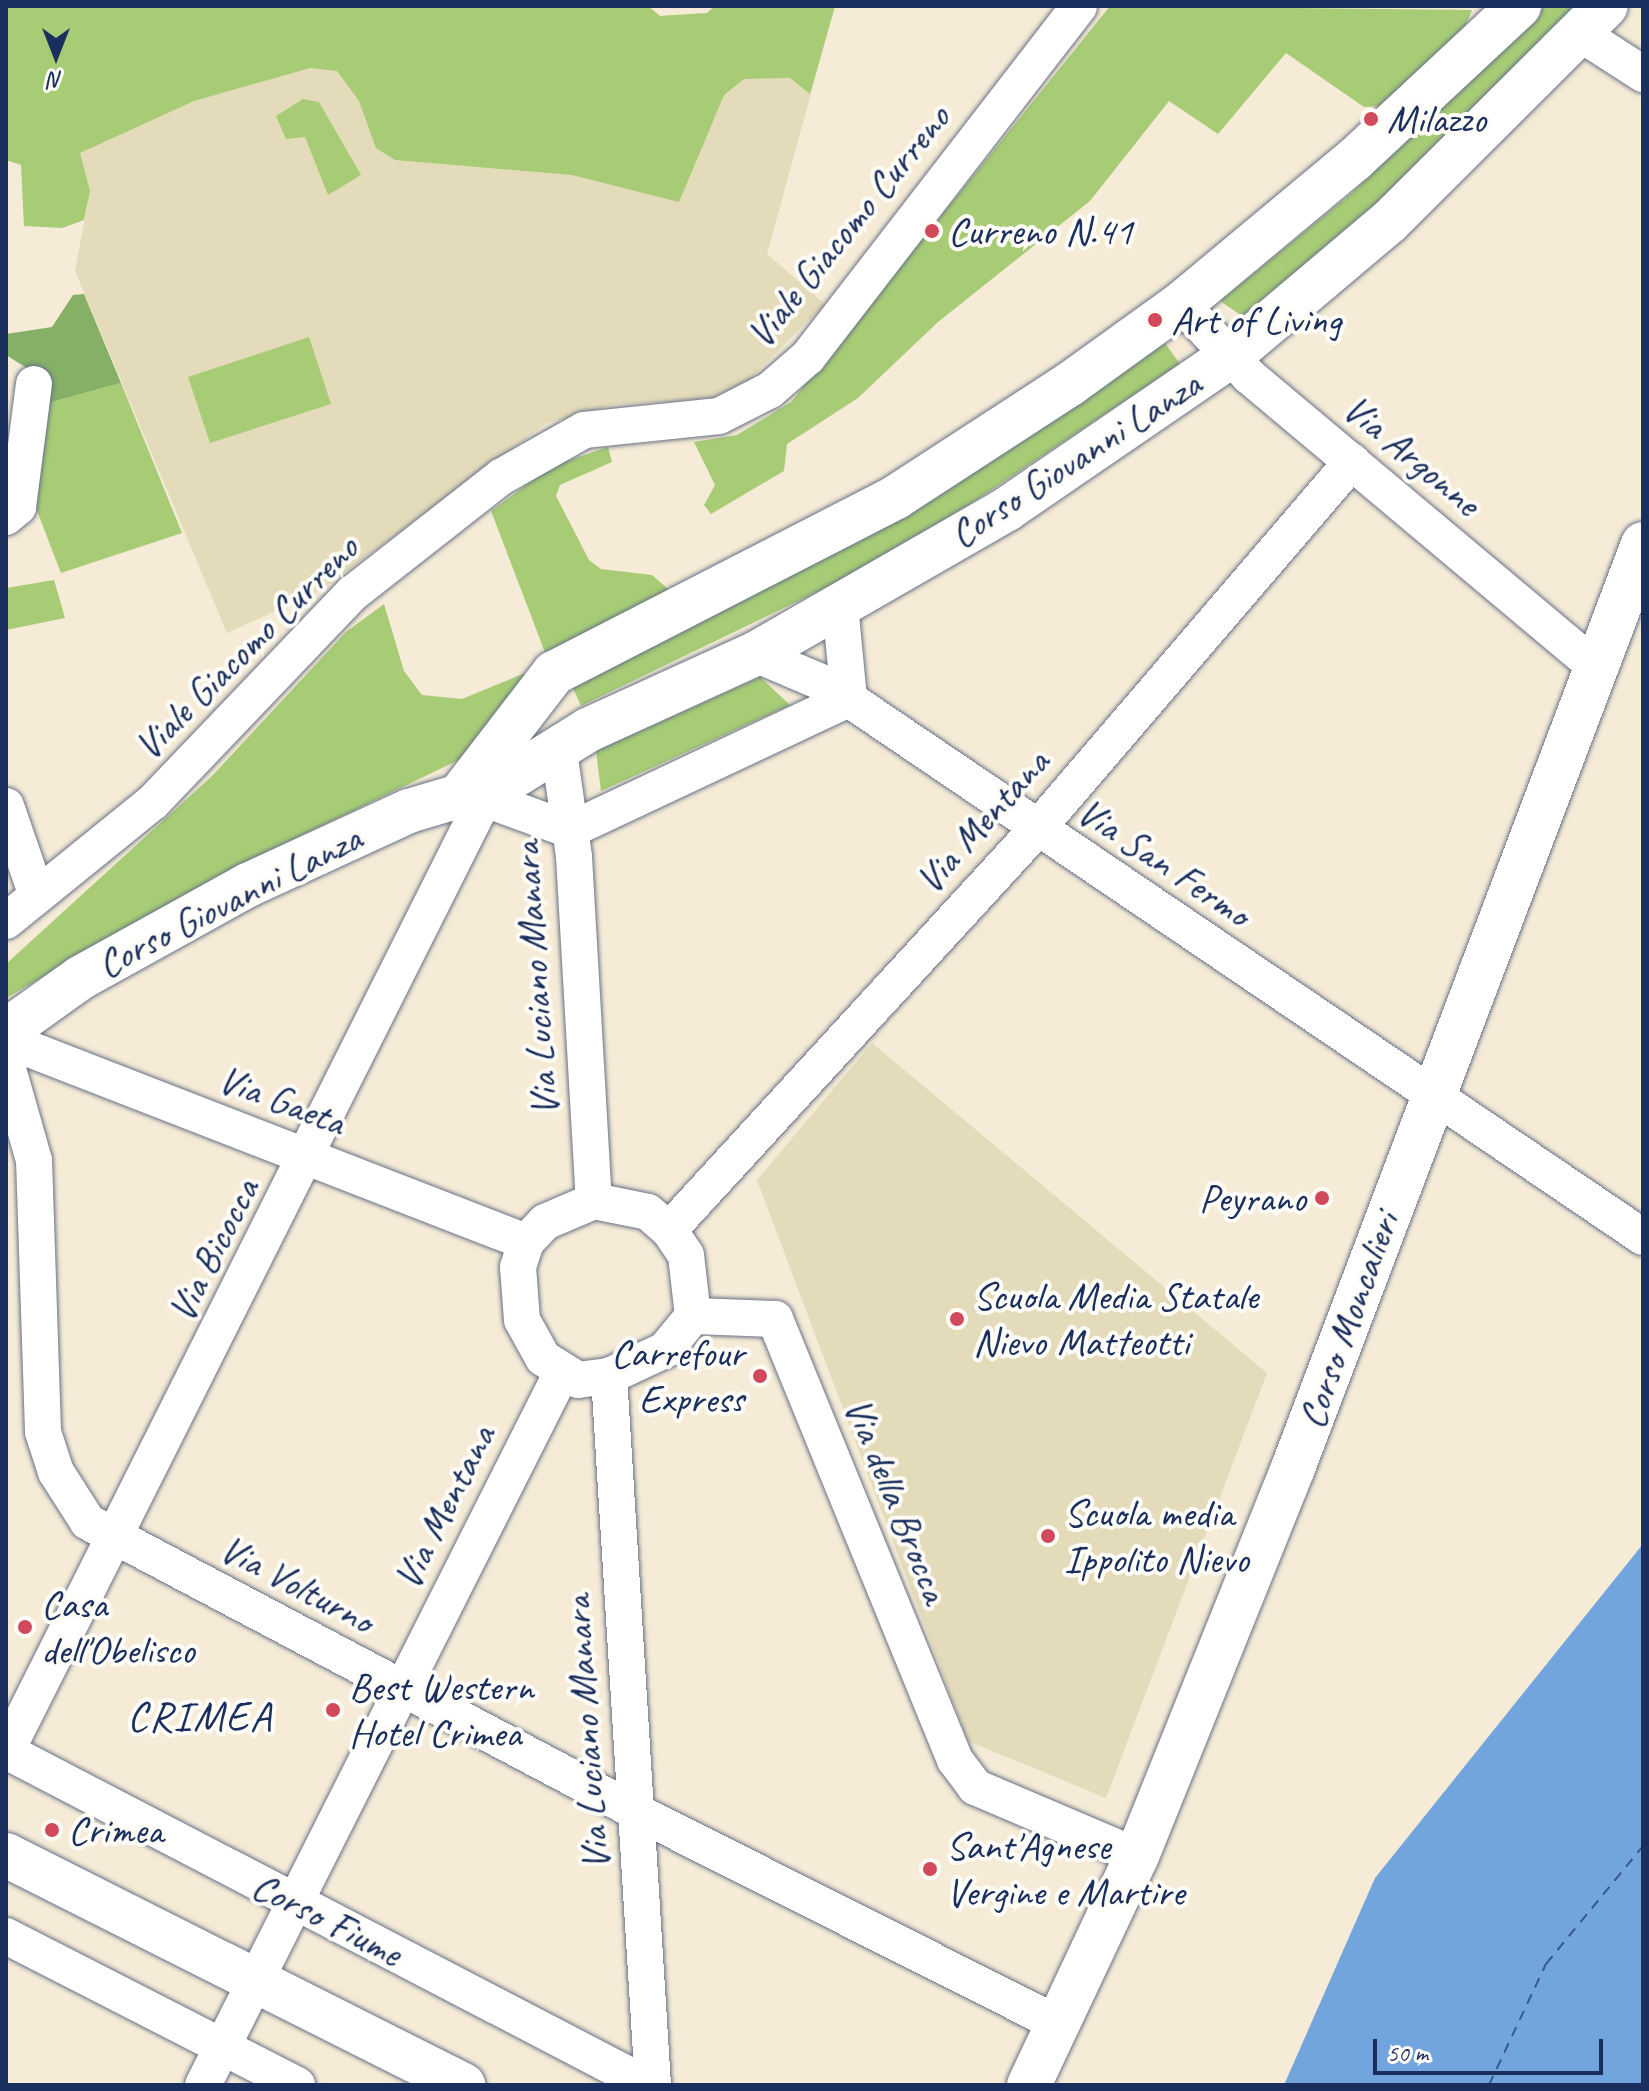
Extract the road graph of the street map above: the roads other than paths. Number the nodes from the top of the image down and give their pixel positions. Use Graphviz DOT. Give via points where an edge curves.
graph roads {
  1 [pos="1079,6"];
  2 [pos="1507,11"];
  3 [pos="1594,20"];
  4 [pos="1643,74"];
  5 [pos="1181,304"];
  6 [pos="1229,357"];
  7 [pos="34,384"];
  8 [pos="1352,462"];
  9 [pos="6,517"];
  10 [pos="1643,544"];
  11 [pos="840,605"];
  12 [pos="755,654"];
  13 [pos="1595,666"];
  14 [pos="849,699"];
  15 [pos="559,751"];
  16 [pos="480,792"];
  17 [pos="6,806"];
  18 [pos="1037,829"];
  19 [pos="570,830"];
  20 [pos="36,893"];
  21 [pos="6,921"];
  22 [pos="6,1031"];
  23 [pos="6,1040"];
  24 [pos="6,1062"];
  25 [pos="1429,1098"];
  26 [pos="310,1157"];
  27 [pos="594,1201"];
  28 [pos="669,1230"];
  29 [pos="1643,1237"];
  30 [pos="526,1242"];
  31 [pos="693,1316"];
  32 [pos="561,1374"];
  33 [pos="609,1376"];
  34 [pos="115,1538"];
  35 [pos="400,1688"];
  36 [pos="18,1698"];
  37 [pos="6,1752"];
  38 [pos="635,1811"];
  39 [pos="6,1855"];
  40 [pos="1137,1856"];
  41 [pos="295,1903"];
  42 [pos="6,1936"];
  43 [pos="257,1981"];
  44 [pos="1061,2025"];
  45 [pos="222,2047"];
  46 [pos="203,2085"];
  47 [pos="297,2085"];
  48 [pos="463,2085"];
  49 [pos="650,2085"];
  50 [pos="1029,2085"];
  1 -- 20 [label="street, Viale Giacomo Curreno" via="808,357 770,390 719,416 584,430 501,477 353,593 153,802"];
  2 -- 5 [label="street, Corso Giovanni Lanza"];
  3 -- 4 [label="street"];
  3 -- 6 [label="street, Corso Giovanni Lanza" via="1389,222"];
  5 -- 6 [label="street, Via Argonne"];
  5 -- 16 [label="street, Corso Giovanni Lanza" via="896,497 554,673"];
  6 -- 8 [label="street, Via Argonne"];
  6 -- 11 [label="street, Corso Giovanni Lanza" via="1007,509"];
  7 -- 9 [label="street" via="18,507"];
  8 -- 13 [label="street, Via Argonne"];
  8 -- 18 [label="street, Via Mentana"];
  10 -- 13 [label="street, Corso Moncalieri"];
  11 -- 12 [label="street, Corso Giovanni Lanza"];
  11 -- 14 [label="street"];
  12 -- 14 [label="street, Via San Fermo"];
  12 -- 15 [label="street, Corso Giovanni Lanza"];
  13 -- 25 [label="street, Corso Moncalieri" via="1524,867"];
  14 -- 18 [label="street, Via San Fermo"];
  14 -- 19 [label="street"];
  15 -- 16 [label="street, Corso Giovanni Lanza"];
  15 -- 19 [label="street, Via Luciano Manara"];
  16 -- 19 [label="street"];
  16 -- 22 [label="street, Corso Giovanni Lanza" via="248,885 80,978"];
  16 -- 26 [label="street, Via Bicocca"];
  17 -- 20 [label="street"];
  18 -- 25 [label="street, Via San Fermo"];
  18 -- 28 [label="street, Via Mentana"];
  19 -- 27 [label="street, Via Luciano Manara"];
  20 -- 21 [label="street, Viale Giacomo Curreno"];
  23 -- 26 [label="street, Via Gaeta"];
  24 -- 34 [label="street, Via Volturno" via="34,1160 43,1432 73,1504"];
  25 -- 29 [label="street, Via San Fermo"];
  25 -- 40 [label="street, Corso Moncalieri" via="1293,1468"];
  26 -- 30 [label="street, Via Gaeta"];
  26 -- 34 [label="street, Via Bicocca"];
  27 -- 28 [label="street" via="648,1212"];
  27 -- 30 [label="street" via="545,1222"];
  28 -- 31 [label="street" via="686,1255"];
  30 -- 32 [label="street" via="518,1267 522,1320 543,1358"];
  31 -- 33 [label="street" via="665,1350"];
  31 -- 40 [label="street, Via della Brocca" via="775,1319 955,1760 975,1787"];
  32 -- 33 [label="street"];
  32 -- 35 [label="street, Via Mentana"];
  33 -- 38 [label="street, Via Luciano Manara"];
  34 -- 35 [label="street, Via Volturno"];
  34 -- 36 [label="street, Via Bicocca"];
  35 -- 38 [label="street, Via Volturno"];
  35 -- 41 [label="street, Via Mentana"];
  36 -- 37 [label="street, Via Bicocca"];
  37 -- 41 [label="street, Corso Fiume"];
  38 -- 44 [label="street, Via Volturno"];
  38 -- 49 [label="street, Via Luciano Manara"];
  39 -- 43 [label="street"];
  40 -- 44 [label="street, Corso Moncalieri"];
  41 -- 43 [label="street, Via Mentana"];
  41 -- 49 [label="street, Corso Fiume"];
  42 -- 45 [label="street"];
  43 -- 45 [label="street, Via Mentana"];
  43 -- 48 [label="street"];
  44 -- 50 [label="street, Corso Moncalieri"];
  45 -- 46 [label="street, Via Mentana"];
  45 -- 47 [label="street"];
}
